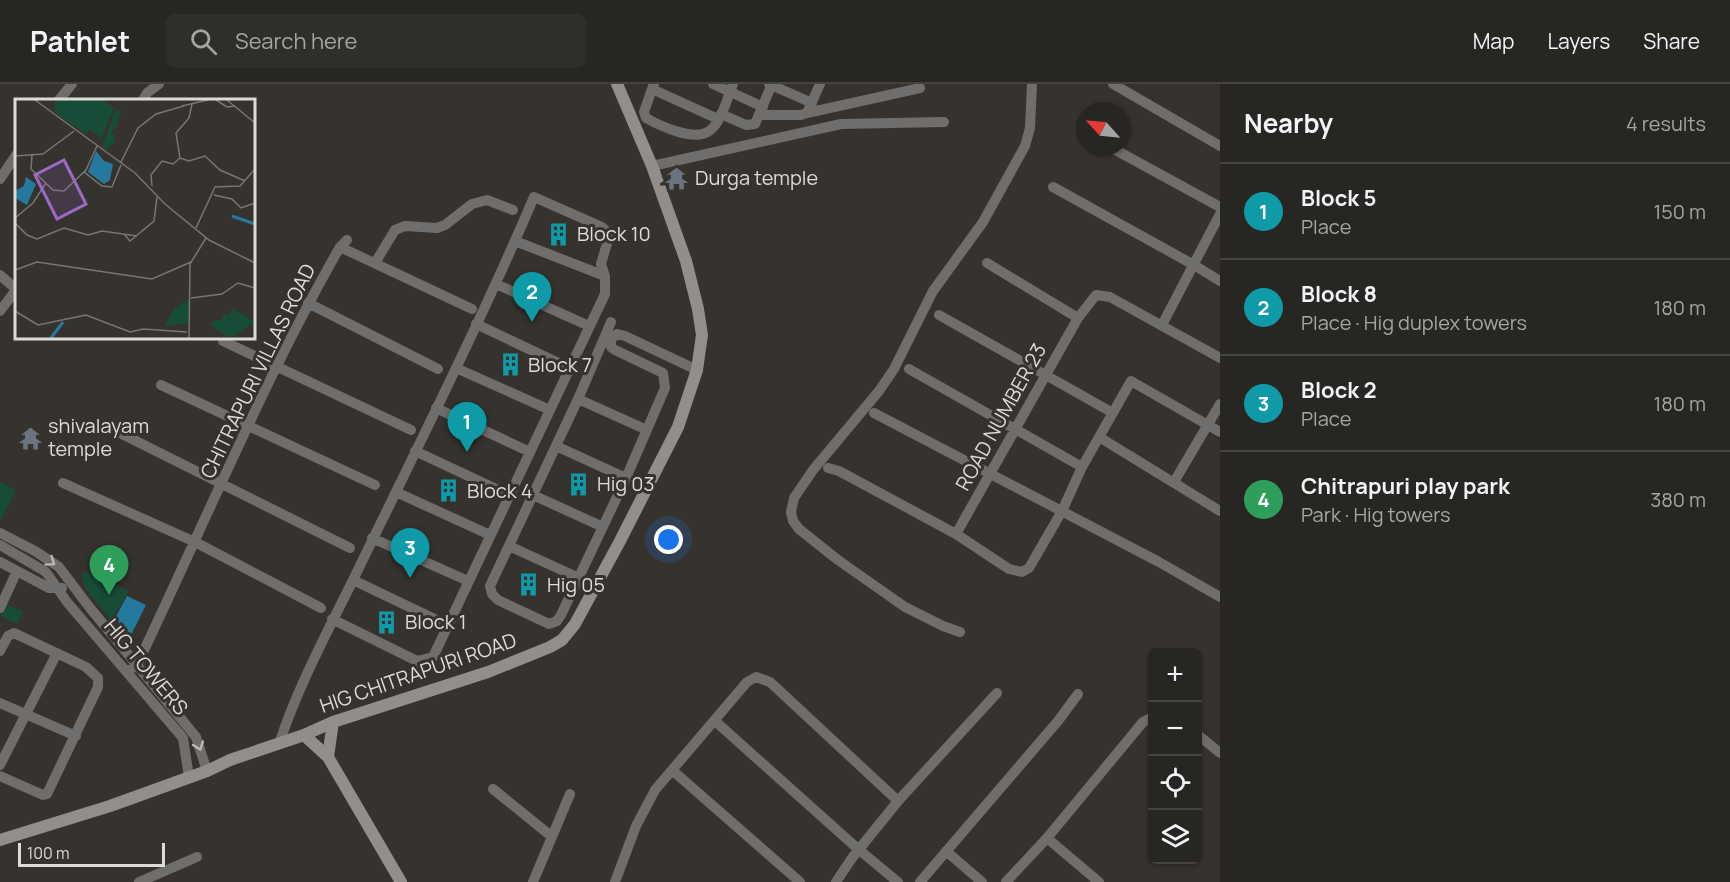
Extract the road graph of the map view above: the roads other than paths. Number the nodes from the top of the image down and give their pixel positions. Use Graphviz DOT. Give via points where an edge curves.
graph roads {
  1 [pos="72,84"];
  2 [pos="159,84"];
  3 [pos="617,84"];
  4 [pos="713,84"];
  5 [pos="771,84"];
  6 [pos="820,84"];
  7 [pos="1032,84"];
  8 [pos="1113,84"];
  9 [pos="653,86"];
  10 [pos="921,87"];
  11 [pos="731,88"];
  12 [pos="60,99"];
  13 [pos="144,99"];
  14 [pos="810,108"];
  15 [pos="761,111"];
  16 [pos="720,116"];
  17 [pos="944,122"];
  18 [pos="1220,146"];
  19 [pos="15,156"];
  20 [pos="1126,156"];
  21 [pos="652,166"];
  22 [pos="0,179"];
  23 [pos="1053,188"];
  24 [pos="1220,207"];
  25 [pos="513,210"];
  26 [pos="1220,214"];
  27 [pos="515,241"];
  28 [pos="375,263"];
  29 [pos="987,263"];
  30 [pos="1194,265"];
  31 [pos="0,275"];
  32 [pos="605,276"];
  33 [pos="1220,281"];
  34 [pos="496,284"];
  35 [pos="15,289"];
  36 [pos="15,291"];
  37 [pos="308,303"];
  38 [pos="472,309"];
  39 [pos="0,311"];
  40 [pos="939,315"];
  41 [pos="1078,318"];
  42 [pos="611,322"];
  43 [pos="476,324"];
  44 [pos="1162,325"];
  45 [pos="590,326"];
  46 [pos="223,341"];
  47 [pos="1220,358"];
  48 [pos="277,365"];
  49 [pos="456,368"];
  50 [pos="569,368"];
  51 [pos="438,369"];
  52 [pos="909,369"];
  53 [pos="697,370"];
  54 [pos="1045,375"];
  55 [pos="161,385"];
  56 [pos="578,399"];
  57 [pos="1220,404"];
  58 [pos="436,408"];
  59 [pos="549,410"];
  60 [pos="874,413"];
  61 [pos="1113,413"];
  62 [pos="249,424"];
  63 [pos="1208,425"];
  64 [pos="1014,429"];
  65 [pos="411,430"];
  66 [pos="647,430"];
  67 [pos="118,432"];
  68 [pos="1220,432"];
  69 [pos="1099,437"];
  70 [pos="556,446"];
  71 [pos="415,451"];
  72 [pos="530,452"];
  73 [pos="1082,467"];
  74 [pos="828,468"];
  75 [pos="990,474"];
  76 [pos="626,478"];
  77 [pos="1174,482"];
  78 [pos="63,483"];
  79 [pos="222,483"];
  80 [pos="375,484"];
  81 [pos="396,492"];
  82 [pos="509,495"];
  83 [pos="533,495"];
  84 [pos="1062,511"];
  85 [pos="1220,511"];
  86 [pos="603,527"];
  87 [pos="0,533"];
  88 [pos="956,534"];
  89 [pos="490,535"];
  90 [pos="372,538"];
  91 [pos="195,542"];
  92 [pos="0,545"];
  93 [pos="508,546"];
  94 [pos="350,548"];
  95 [pos="0,562"];
  96 [pos="16,571"];
  97 [pos="579,578"];
  98 [pos="353,580"];
  99 [pos="468,581"];
  100 [pos="57,587"];
  101 [pos="75,589"];
  102 [pos="1220,597"];
  103 [pos="0,608"];
  104 [pos="321,608"];
  105 [pos="332,619"];
  106 [pos="447,625"];
  107 [pos="960,632"];
  108 [pos="0,651"];
  109 [pos="57,653"];
  110 [pos="137,665"];
  111 [pos="127,672"];
  112 [pos="997,693"];
  113 [pos="1075,698"];
  114 [pos="0,703"];
  115 [pos="26,714"];
  116 [pos="1148,719"];
  117 [pos="715,721"];
  118 [pos="333,722"];
  119 [pos="303,735"];
  120 [pos="76,736"];
  121 [pos="1202,739"];
  122 [pos="279,744"];
  123 [pos="1220,753"];
  124 [pos="328,757"];
  125 [pos="0,765"];
  126 [pos="672,770"];
  127 [pos="207,771"];
  128 [pos="0,776"];
  129 [pos="189,777"];
  130 [pos="493,789"];
  131 [pos="570,794"];
  132 [pos="898,801"];
  133 [pos="551,836"];
  134 [pos="1047,838"];
  135 [pos="0,840"];
  136 [pos="858,849"];
  137 [pos="946,851"];
  138 [pos="197,857"];
  139 [pos="898,881"];
  140 [pos="139,882"];
  141 [pos="401,882"];
  142 [pos="533,882"];
  143 [pos="615,882"];
  144 [pos="800,882"];
  145 [pos="837,882"];
  146 [pos="920,882"];
  147 [pos="982,882"];
  148 [pos="1006,882"];
  149 [pos="1099,882"];
  1 -- 12 [label="street"];
  2 -- 13 [label="street"];
  3 -- 21 [label="street, HIG CHITRAPURI ROAD"];
  4 -- 11 [label="street"];
  5 -- 14 [label="street"];
  5 -- 15 [label="street"];
  6 -- 14 [label="street"];
  7 -- 107 [label="street" via="1025,146 997,198 933,291 894,369 813,470 794,498 791,512 799,529 838,560 905,607"];
  8 -- 18 [label="street"];
  9 -- 16 [label="street"];
  9 -- 16 [label="street" via="644,112 649,120 681,133 699,134 709,131"];
  10 -- 14 [label="street"];
  11 -- 15 [label="street"];
  11 -- 16 [label="street"];
  14 -- 15 [label="street" via="801,115"];
  15 -- 16 [label="street" via="751,125"];
  17 -- 21 [label="street" via="841,124"];
  19 -- 22 [label="street"];
  20 -- 24 [label="street"];
  21 -- 53 [label="street, HIG CHITRAPURI ROAD" via="686,261 698,309 702,335"];
  23 -- 30 [label="street"];
  25 -- 28 [label="street" via="487,200 472,204 437,228 405,226 395,230"];
  26 -- 30 [label="street"];
  27 -- 32 [label="street"];
  27 -- 32 [label="street" via="534,197 607,232 601,264"];
  27 -- 34 [label="street"];
  28 -- 37 [label="street, CHITRAPURI VILLAS ROAD" via="344,243"];
  28 -- 38 [label="street"];
  29 -- 41 [label="street"];
  30 -- 33 [label="street"];
  30 -- 44 [label="street"];
  31 -- 35 [label="street"];
  32 -- 45 [label="street" via="605,294"];
  34 -- 43 [label="street"];
  34 -- 45 [label="street"];
  36 -- 39 [label="street"];
  37 -- 48 [label="street, CHITRAPURI VILLAS ROAD"];
  37 -- 51 [label="street"];
  40 -- 54 [label="street"];
  41 -- 44 [label="street, ROAD NUMBER 23" via="1096,295 1102,295"];
  41 -- 54 [label="street, ROAD NUMBER 23"];
  42 -- 56 [label="street"];
  43 -- 49 [label="street"];
  43 -- 50 [label="street"];
  44 -- 47 [label="street"];
  45 -- 50 [label="street"];
  46 -- 48 [label="street"];
  48 -- 62 [label="street, CHITRAPURI VILLAS ROAD"];
  48 -- 65 [label="street"];
  49 -- 58 [label="street"];
  49 -- 59 [label="street"];
  50 -- 59 [label="street"];
  52 -- 64 [label="street"];
  53 -- 66 [label="street" via="617,334 611,339 615,350 663,373 665,388"];
  53 -- 118 [label="street, HIG CHITRAPURI ROAD" via="673,437 575,624 562,640 488,672"];
  54 -- 61 [label="street"];
  54 -- 64 [label="street, ROAD NUMBER 23"];
  55 -- 62 [label="street"];
  56 -- 66 [label="street"];
  56 -- 70 [label="street"];
  57 -- 63 [label="street"];
  58 -- 71 [label="street"];
  58 -- 72 [label="street"];
  59 -- 72 [label="street"];
  60 -- 75 [label="street"];
  61 -- 63 [label="street" via="1131,381"];
  61 -- 69 [label="street"];
  62 -- 79 [label="street, CHITRAPURI VILLAS ROAD"];
  62 -- 80 [label="street"];
  63 -- 68 [label="street"];
  63 -- 77 [label="street"];
  64 -- 73 [label="street"];
  64 -- 75 [label="street, ROAD NUMBER 23"];
  66 -- 76 [label="street"];
  67 -- 79 [label="street"];
  69 -- 73 [label="street"];
  69 -- 77 [label="street"];
  70 -- 76 [label="street"];
  70 -- 83 [label="street"];
  71 -- 81 [label="street"];
  71 -- 82 [label="street"];
  72 -- 82 [label="street"];
  73 -- 84 [label="street"];
  74 -- 88 [label="street"];
  75 -- 84 [label="street"];
  75 -- 88 [label="street, ROAD NUMBER 23"];
  76 -- 86 [label="street"];
  77 -- 85 [label="street"];
  78 -- 91 [label="street"];
  79 -- 91 [label="street, CHITRAPURI VILLAS ROAD"];
  79 -- 94 [label="street"];
  81 -- 89 [label="street"];
  81 -- 90 [label="street"];
  82 -- 89 [label="street"];
  83 -- 86 [label="street"];
  83 -- 93 [label="street"];
  84 -- 88 [label="street" via="1029,568 1022,572 1009,568"];
  84 -- 102 [label="street"];
  86 -- 97 [label="street"];
  87 -- 101 [label="street, one-way" via="59,567"];
  89 -- 99 [label="street"];
  90 -- 98 [label="street"];
  90 -- 99 [label="street"];
  91 -- 104 [label="street"];
  91 -- 110 [label="street, CHITRAPURI VILLAS ROAD"];
  92 -- 100 [label="street, HIG TOWERS" via="46,572"];
  93 -- 97 [label="street"];
  93 -- 97 [label="street" via="490,586 492,594 549,624 561,615"];
  95 -- 96 [label="street"];
  96 -- 100 [label="street" via="49,588"];
  96 -- 103 [label="street"];
  98 -- 105 [label="street"];
  98 -- 106 [label="street"];
  99 -- 106 [label="street"];
  100 -- 101 [label="street"];
  100 -- 111 [label="street, HIG TOWERS"];
  101 -- 110 [label="street"];
  105 -- 106 [label="street" via="417,661 433,657"];
  105 -- 122 [label="street"];
  108 -- 109 [label="street" via="8,636 15,633"];
  109 -- 115 [label="street"];
  109 -- 120 [label="street" via="86,667 98,678 98,687"];
  110 -- 111 [label="street"];
  110 -- 127 [label="street, one-way" via="196,737"];
  111 -- 129 [label="street, HIG TOWERS" via="183,738"];
  112 -- 132 [label="street"];
  113 -- 137 [label="street"];
  114 -- 115 [label="street"];
  115 -- 120 [label="street"];
  115 -- 125 [label="street"];
  116 -- 134 [label="street"];
  117 -- 126 [label="street"];
  117 -- 132 [label="street" via="747,682 764,678"];
  117 -- 136 [label="street"];
  118 -- 119 [label="street, HIG CHITRAPURI ROAD"];
  118 -- 124 [label="street"];
  119 -- 122 [label="street, HIG CHITRAPURI ROAD"];
  119 -- 124 [label="street"];
  120 -- 128 [label="street" via="47,794"];
  121 -- 123 [label="street"];
  122 -- 127 [label="street, HIG CHITRAPURI ROAD"];
  124 -- 141 [label="street"];
  126 -- 143 [label="street" via="645,807"];
  126 -- 144 [label="street"];
  127 -- 129 [label="street, HIG CHITRAPURI ROAD"];
  129 -- 135 [label="street, HIG CHITRAPURI ROAD"];
  130 -- 133 [label="street"];
  131 -- 133 [label="street"];
  132 -- 136 [label="street"];
  133 -- 142 [label="street"];
  134 -- 148 [label="street"];
  134 -- 149 [label="street"];
  136 -- 139 [label="street"];
  136 -- 145 [label="street"];
  137 -- 146 [label="street"];
  137 -- 147 [label="street"];
  138 -- 140 [label="street"];
}
